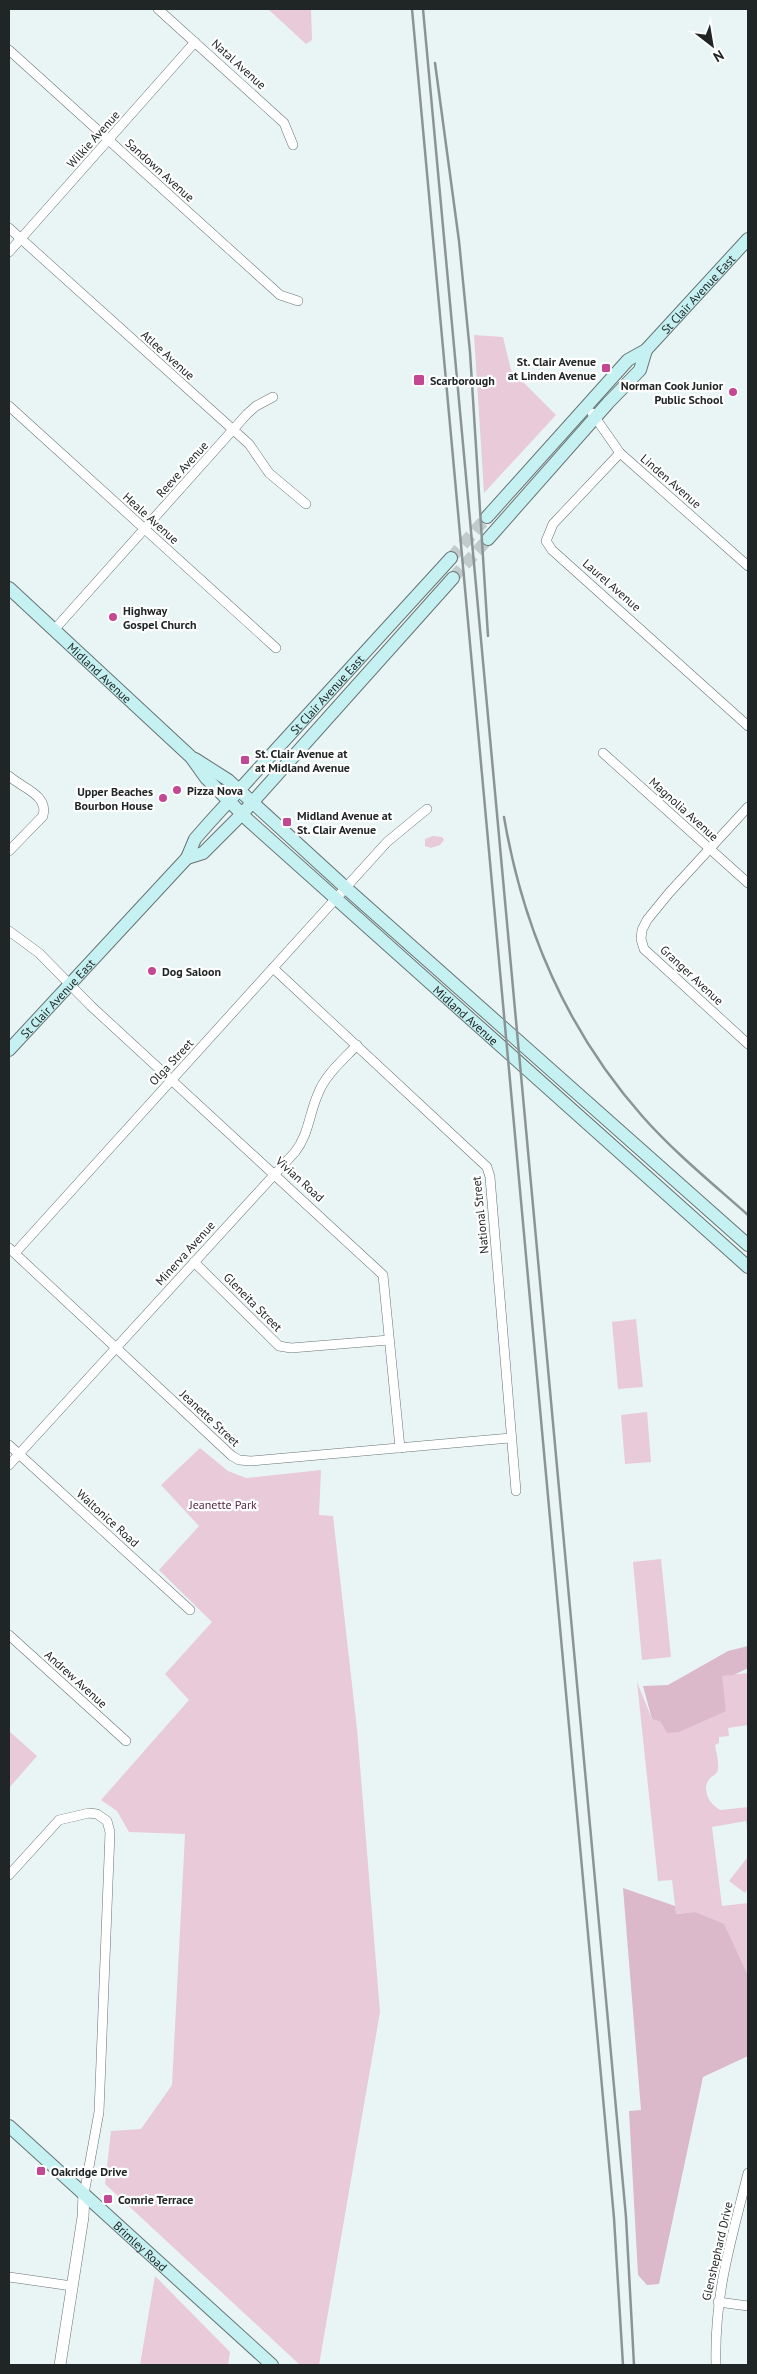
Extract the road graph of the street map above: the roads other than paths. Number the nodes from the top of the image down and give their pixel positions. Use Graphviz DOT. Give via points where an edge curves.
graph roads {
  1 [pos="158,9"];
  2 [pos="194,42"];
  3 [pos="9,50"];
  4 [pos="109,141"];
  5 [pos="293,145"];
  6 [pos="9,228"];
  7 [pos="20,239"];
  8 [pos="748,239"];
  9 [pos="9,252"];
  10 [pos="298,301"];
  11 [pos="646,350"];
  12 [pos="273,397"];
  13 [pos="587,405"];
  14 [pos="9,406"];
  15 [pos="595,418"];
  16 [pos="233,430"];
  17 [pos="620,452"];
  18 [pos="306,504"];
  19 [pos="487,517"];
  20 [pos="145,529"];
  21 [pos="488,540"];
  22 [pos="451,558"];
  23 [pos="748,566"];
  24 [pos="454,578"];
  25 [pos="9,588"];
  26 [pos="54,630"];
  27 [pos="276,648"];
  28 [pos="748,726"];
  29 [pos="603,753"];
  30 [pos="191,757"];
  31 [pos="9,776"];
  32 [pos="239,791"];
  33 [pos="230,801"];
  34 [pos="252,804"];
  35 [pos="748,807"];
  36 [pos="427,809"];
  37 [pos="242,814"];
  38 [pos="710,850"];
  39 [pos="9,852"];
  40 [pos="187,858"];
  41 [pos="748,883"];
  42 [pos="346,888"];
  43 [pos="336,899"];
  44 [pos="9,931"];
  45 [pos="273,968"];
  46 [pos="71,985"];
  47 [pos="748,1044"];
  48 [pos="357,1045"];
  49 [pos="9,1050"];
  50 [pos="172,1079"];
  51 [pos="275,1174"];
  52 [pos="748,1245"];
  53 [pos="12,1251"];
  54 [pos="194,1262"];
  55 [pos="748,1267"];
  56 [pos="389,1340"];
  57 [pos="116,1347"];
  58 [pos="511,1438"];
  59 [pos="9,1445"];
  60 [pos="400,1448"];
  61 [pos="19,1454"];
  62 [pos="9,1465"];
  63 [pos="516,1491"];
  64 [pos="190,1610"];
  65 [pos="9,1635"];
  66 [pos="126,1741"];
  67 [pos="9,1875"];
  68 [pos="9,2126"];
  69 [pos="748,2173"];
  70 [pos="84,2194"];
  71 [pos="9,2277"];
  72 [pos="72,2286"];
  73 [pos="718,2302"];
  74 [pos="748,2306"];
  75 [pos="60,2365"];
  76 [pos="272,2365"];
  77 [pos="716,2365"];
  1 -- 2 [label="street, Natal Avenue"];
  2 -- 4 [label="street, Wilkie Avenue"];
  2 -- 5 [label="street, Natal Avenue" via="284,123"];
  3 -- 4 [label="street, Sandown Avenue"];
  4 -- 7 [label="street, Wilkie Avenue"];
  4 -- 10 [label="street, Sandown Avenue" via="280,295"];
  6 -- 7 [label="street, Atlee Avenue"];
  7 -- 9 [label="street, Wilkie Avenue"];
  7 -- 16 [label="street, Atlee Avenue"];
  8 -- 11 [label="main road, St Clair Avenue East"];
  11 -- 13 [label="main road, St Clair Avenue East" via="628,360"];
  11 -- 15 [label="main road, St Clair Avenue East" via="640,370"];
  12 -- 16 [label="street, Reeve Avenue" via="256,406"];
  13 -- 15 [label="street, Linden Avenue"];
  13 -- 19 [label="main road, St Clair Avenue East"];
  14 -- 20 [label="street, Heale Avenue"];
  15 -- 17 [label="street, Linden Avenue"];
  15 -- 21 [label="main road, St Clair Avenue East"];
  16 -- 18 [label="street, Atlee Avenue" via="256,451 269,473"];
  16 -- 20 [label="street, Reeve Avenue"];
  17 -- 23 [label="street, Linden Avenue"];
  17 -- 28 [label="street, Laurel Avenue" via="554,524 546,541 552,550"];
  20 -- 26 [label="street, Reeve Avenue"];
  20 -- 27 [label="street, Heale Avenue"];
  22 -- 32 [label="main road, St Clair Avenue East"];
  24 -- 34 [label="main road, St Clair Avenue East"];
  25 -- 26 [label="main road, Midland Avenue"];
  26 -- 30 [label="main road, Midland Avenue"];
  29 -- 38 [label="street, Magnolia Avenue"];
  30 -- 32 [label="main road, Midland Avenue" via="228,780"];
  30 -- 33 [label="main road, Midland Avenue" via="206,778"];
  31 -- 39 [label="street" via="42,800 45,811 44,816"];
  32 -- 33 [label="main road, St Clair Avenue East"];
  32 -- 34 [label="main road, Midland Avenue"];
  33 -- 37 [label="main road, Midland Avenue"];
  33 -- 40 [label="main road, St Clair Avenue East" via="195,840"];
  34 -- 37 [label="main road, St Clair Avenue East"];
  34 -- 42 [label="main road, Midland Avenue"];
  35 -- 38 [label="street, Granger Avenue"];
  36 -- 42 [label="street, Olga Street" via="387,842"];
  37 -- 40 [label="main road, St Clair Avenue East" via="203,853"];
  37 -- 43 [label="main road, Midland Avenue"];
  38 -- 41 [label="street, Magnolia Avenue"];
  38 -- 47 [label="street, Granger Avenue" via="647,920 641,939 644,949"];
  40 -- 46 [label="main road, St Clair Avenue East"];
  42 -- 43 [label="street, Olga Street"];
  42 -- 52 [label="main road, Midland Avenue"];
  43 -- 45 [label="street, Olga Street"];
  43 -- 55 [label="main road, Midland Avenue"];
  44 -- 46 [label="street, Vivian Road"];
  45 -- 48 [label="street, National Street"];
  45 -- 50 [label="street, Olga Street"];
  46 -- 49 [label="main road, St Clair Avenue East"];
  46 -- 50 [label="street, Vivian Road"];
  48 -- 51 [label="street, Minerva Avenue" via="328,1076 318,1093 305,1137"];
  48 -- 58 [label="street, National Street" via="487,1167"];
  50 -- 51 [label="street, Vivian Road"];
  50 -- 53 [label="street, Olga Street"];
  51 -- 54 [label="street, Minerva Avenue"];
  51 -- 56 [label="street, Vivian Road" via="383,1275"];
  53 -- 57 [label="street, Jeanette Street"];
  54 -- 56 [label="street, Gleneita Street" via="280,1346 290,1348"];
  54 -- 57 [label="street, Minerva Avenue"];
  56 -- 60 [label="street, Vivian Road"];
  57 -- 60 [label="street, Jeanette Street" via="238,1460"];
  57 -- 61 [label="street, Minerva Avenue"];
  58 -- 60 [label="street, Jeanette Street"];
  58 -- 63 [label="street, National Street"];
  59 -- 61 [label="street, Waltonice Road"];
  61 -- 62 [label="street, Minerva Avenue"];
  61 -- 64 [label="street, Waltonice Road"];
  65 -- 66 [label="street, Andrew Avenue"];
  67 -- 70 [label="street" via="59,1820 92,1813 107,1821 110,1832 99,2112"];
  68 -- 70 [label="main road, Brimley Road"];
  69 -- 73 [label="street, Glenshephard Drive"];
  70 -- 72 [label="street"];
  70 -- 76 [label="main road, Brimley Road"];
  71 -- 72 [label="street"];
  72 -- 75 [label="street"];
  73 -- 74 [label="street"];
  73 -- 77 [label="street, Glenshephard Drive"];
}
